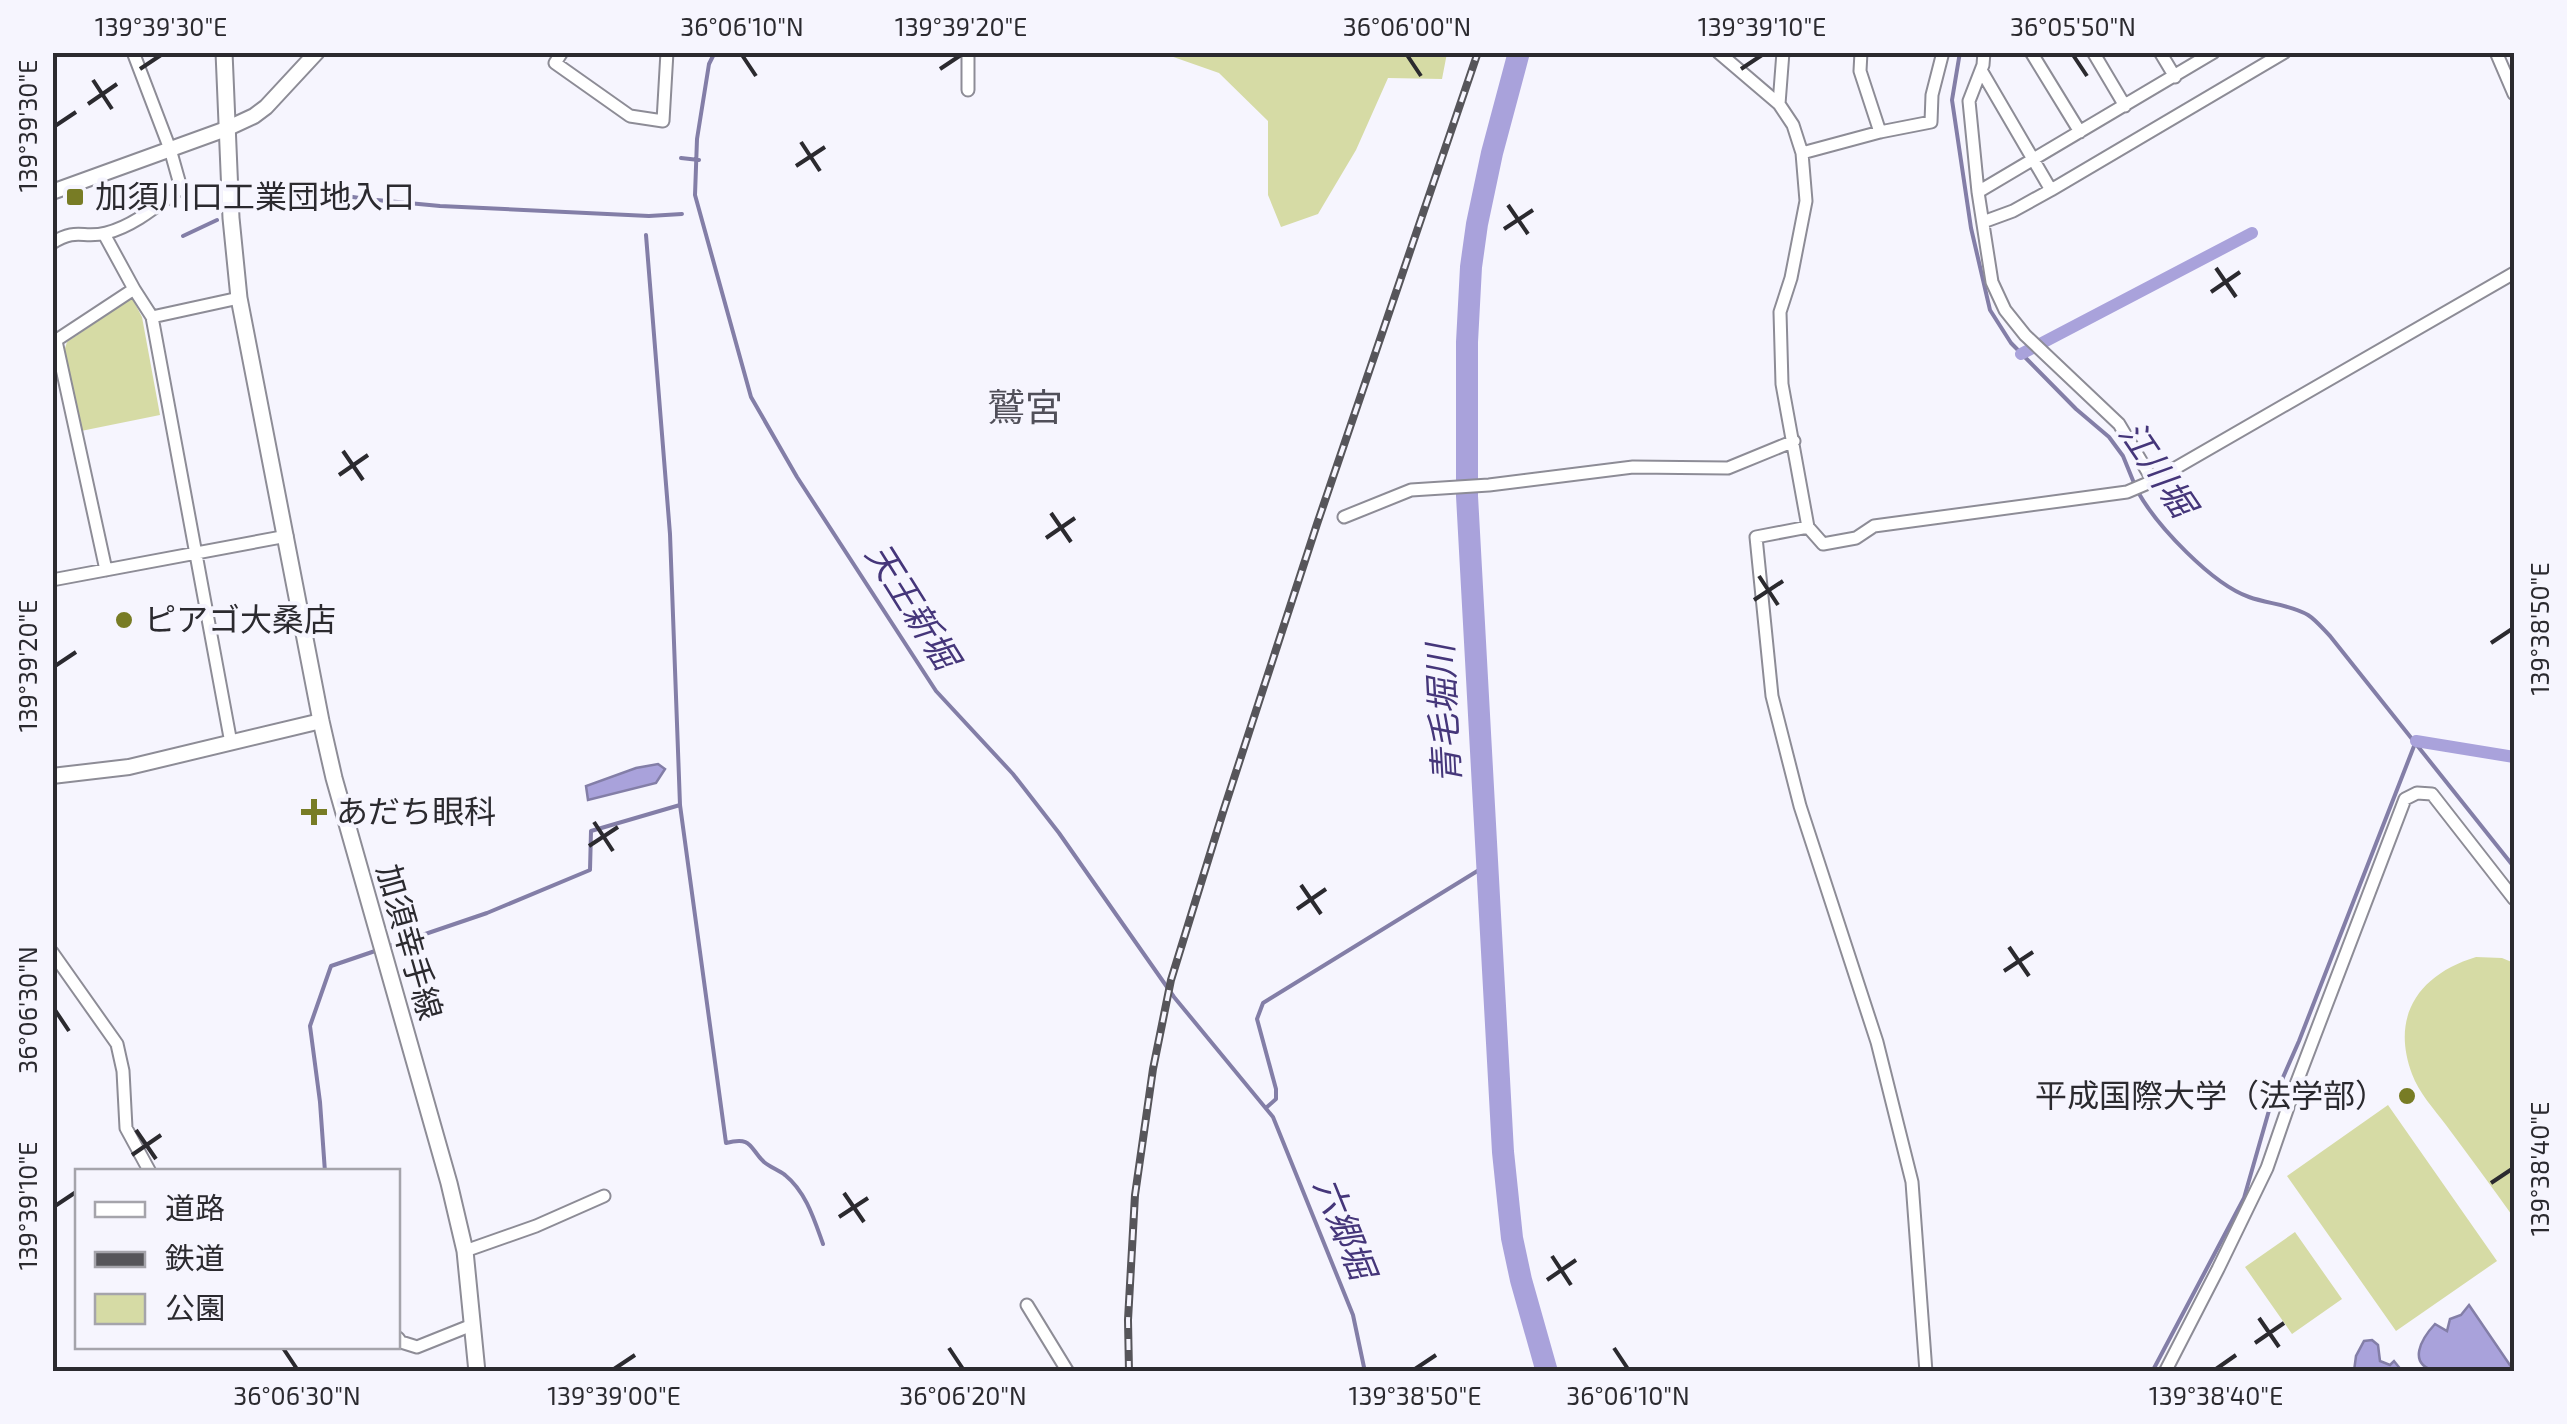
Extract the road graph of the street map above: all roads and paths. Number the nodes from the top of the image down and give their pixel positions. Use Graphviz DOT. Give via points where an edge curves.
graph roads {
  1 [pos="133,52"];
  2 [pos="224,52"];
  3 [pos="317,52"];
  4 [pos="562,52"];
  5 [pos="667,52"];
  6 [pos="968,52"];
  7 [pos="1718,52"];
  8 [pos="1783,52"];
  9 [pos="1861,52"];
  10 [pos="1943,52"];
  11 [pos="1984,52"];
  12 [pos="2031,52"];
  13 [pos="2093,52"];
  14 [pos="2160,52"];
  15 [pos="2214,52"];
  16 [pos="2285,52"];
  17 [pos="2496,52"];
  18 [pos="1981,70"];
  19 [pos="2174,76"];
  20 [pos="968,90"];
  21 [pos="2514,94"];
  22 [pos="1779,104"];
  23 [pos="2125,106"];
  24 [pos="226,129"];
  25 [pos="1880,132"];
  26 [pos="2080,132"];
  27 [pos="170,149"];
  28 [pos="1802,153"];
  29 [pos="2033,160"];
  30 [pos="2051,190"];
  31 [pos="52,192"];
  32 [pos="1978,192"];
  33 [pos="1984,222"];
  34 [pos="104,234"];
  35 [pos="52,243"];
  36 [pos="2514,273"];
  37 [pos="134,288"];
  38 [pos="239,298"];
  39 [pos="152,317"];
  40 [pos="54,342"];
  41 [pos="1794,441"];
  42 [pos="2153,482"];
  43 [pos="1344,518"];
  44 [pos="1808,527"];
  45 [pos="287,536"];
  46 [pos="194,554"];
  47 [pos="106,570"];
  48 [pos="52,580"];
  49 [pos="321,721"];
  50 [pos="231,743"];
  51 [pos="52,776"];
  52 [pos="2514,899"];
  53 [pos="52,952"];
  54 [pos="148,1169"];
  55 [pos="604,1196"];
  56 [pos="465,1251"];
  57 [pos="1026,1305"];
  58 [pos="472,1325"];
  59 [pos="400,1341"];
  60 [pos="477,1372"];
  61 [pos="1068,1372"];
  62 [pos="1926,1372"];
  63 [pos="2165,1372"];
  1 -- 27 [label="street"];
  2 -- 24 [label="main road, 加須幸手線"];
  3 -- 24 [label="street" via="266,107"];
  4 -- 5 [label="street" via="555,63 630,116 663,121"];
  6 -- 20 [label="street"];
  7 -- 22 [label="street"];
  8 -- 22 [label="street"];
  9 -- 25 [label="street" via="1860,72"];
  10 -- 25 [label="street" via="1931,122"];
  11 -- 18 [label="street"];
  12 -- 26 [label="street"];
  13 -- 23 [label="street"];
  14 -- 19 [label="street"];
  15 -- 19 [label="street"];
  16 -- 30 [label="street"];
  17 -- 21 [label="street"];
  18 -- 29 [label="street"];
  18 -- 32 [label="street" via="1968,101"];
  19 -- 23 [label="street"];
  22 -- 28 [label="street"];
  23 -- 26 [label="street"];
  24 -- 27 [label="street"];
  24 -- 38 [label="main road, 加須幸手線"];
  25 -- 28 [label="street"];
  26 -- 29 [label="street"];
  27 -- 31 [label="street"];
  27 -- 34 [label="street" via="181,188 135,222"];
  28 -- 41 [label="street" via="1806,201 1780,312 1782,384"];
  29 -- 30 [label="street"];
  29 -- 32 [label="street"];
  30 -- 33 [label="street"];
  32 -- 33 [label="street"];
  33 -- 42 [label="street" via="1992,282 2004,310 2119,424"];
  34 -- 35 [label="street" via="67,233"];
  34 -- 37 [label="street"];
  36 -- 42 [label="street"];
  37 -- 39 [label="street"];
  37 -- 40 [label="street"];
  38 -- 39 [label="street"];
  38 -- 45 [label="main road, 加須幸手線"];
  39 -- 46 [label="street"];
  40 -- 47 [label="street"];
  41 -- 43 [label="street" via="1728,468 1633,468 1404,492"];
  41 -- 44 [label="street"];
  42 -- 44 [label="street" via="2127,492 1874,526 1856,538 1823,544"];
  44 -- 62 [label="street" via="1756,537 1772,696 1800,806 1877,1042 1912,1182"];
  45 -- 46 [label="street"];
  45 -- 49 [label="main road, 加須幸手線"];
  46 -- 47 [label="street"];
  46 -- 50 [label="street"];
  47 -- 48 [label="street"];
  49 -- 50 [label="street"];
  49 -- 56 [label="main road, 加須幸手線"];
  50 -- 51 [label="street" via="129,767"];
  52 -- 63 [label="street" via="2432,794 2405,799 2266,1168"];
  53 -- 54 [label="street" via="117,1044 126,1128"];
  55 -- 56 [label="street"];
  56 -- 58 [label="main road, 加須幸手線"];
  57 -- 61 [label="street"];
  58 -- 59 [label="street" via="416,1346"];
  58 -- 60 [label="main road, 加須幸手線"];
}
